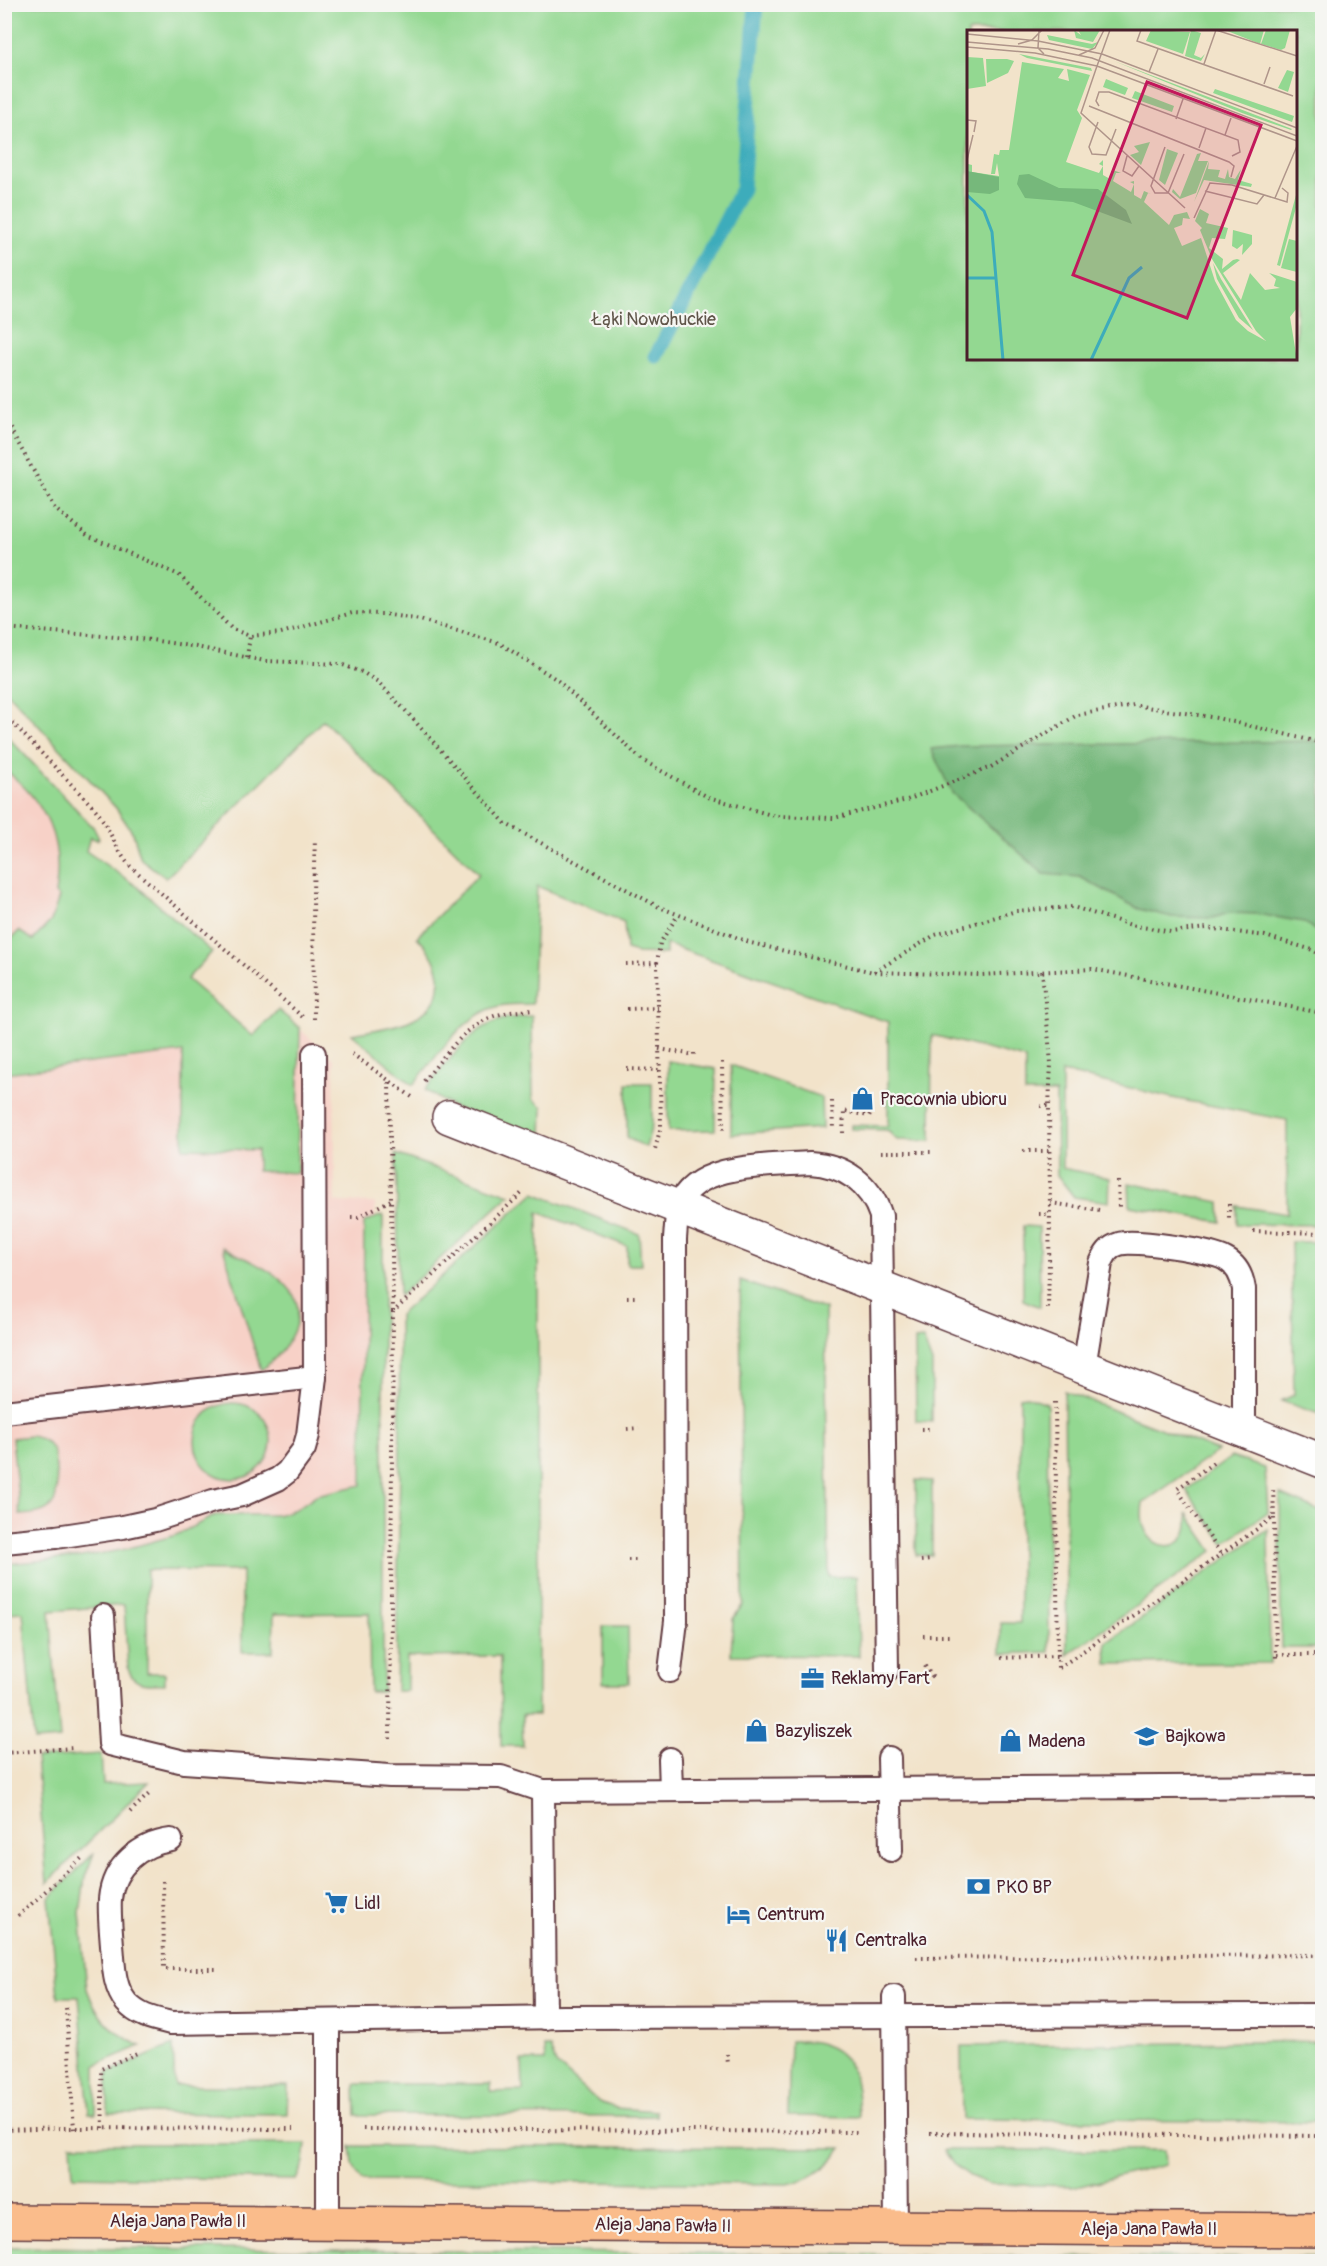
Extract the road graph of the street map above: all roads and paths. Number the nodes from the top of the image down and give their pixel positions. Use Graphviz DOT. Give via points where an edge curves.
graph roads {
  1 [pos="4,418"];
  2 [pos="4,628"];
  3 [pos="250,636"];
  4 [pos="247,657"];
  5 [pos="4,714"];
  6 [pos="1323,742"];
  7 [pos="315,840"];
  8 [pos="9,905"];
  9 [pos="678,915"];
  10 [pos="4,917"];
  11 [pos="1323,956"];
  12 [pos="657,963"];
  13 [pos="627,964"];
  14 [pos="1042,971"];
  15 [pos="873,972"];
  16 [pos="658,1008"];
  17 [pos="627,1009"];
  18 [pos="534,1010"];
  19 [pos="1323,1013"];
  20 [pos="342,1048"];
  21 [pos="658,1049"];
  22 [pos="694,1052"];
  23 [pos="314,1054"];
  24 [pos="722,1062"];
  25 [pos="627,1069"];
  26 [pos="659,1070"];
  27 [pos="389,1082"];
  28 [pos="411,1096"];
  29 [pos="832,1101"];
  30 [pos="1040,1106"];
  31 [pos="1049,1106"];
  32 [pos="870,1114"];
  33 [pos="449,1117"];
  34 [pos="833,1133"];
  35 [pos="843,1137"];
  36 [pos="722,1140"];
  37 [pos="1023,1151"];
  38 [pos="1049,1151"];
  39 [pos="653,1158"];
  40 [pos="1118,1181"];
  41 [pos="531,1184"];
  42 [pos="1229,1204"];
  43 [pos="680,1206"];
  44 [pos="1119,1213"];
  45 [pos="1039,1214"];
  46 [pos="1050,1214"];
  47 [pos="1230,1230"];
  48 [pos="881,1288"];
  49 [pos="393,1311"];
  50 [pos="1048,1315"];
  51 [pos="1084,1367"];
  52 [pos="315,1377"];
  53 [pos="1055,1392"];
  54 [pos="4,1412"];
  55 [pos="1244,1431"];
  56 [pos="1215,1461"];
  57 [pos="1323,1461"];
  58 [pos="1273,1486"];
  59 [pos="1274,1517"];
  60 [pos="4,1542"];
  61 [pos="1221,1554"];
  62 [pos="103,1616"];
  63 [pos="921,1636"];
  64 [pos="952,1636"];
  65 [pos="1276,1655"];
  66 [pos="1323,1655"];
  67 [pos="1058,1656"];
  68 [pos="1001,1658"];
  69 [pos="1276,1662"];
  70 [pos="887,1670"];
  71 [pos="670,1671"];
  72 [pos="61,1749"];
  73 [pos="4,1753"];
  74 [pos="889,1758"];
  75 [pos="670,1759"];
  76 [pos="184,1762"];
  77 [pos="390,1776"];
  78 [pos="1323,1785"];
  79 [pos="888,1789"];
  80 [pos="671,1790"];
  81 [pos="543,1791"];
  82 [pos="127,1815"];
  83 [pos="171,1840"];
  84 [pos="891,1850"];
  85 [pos="87,1853"];
  86 [pos="164,1880"];
  87 [pos="18,1916"];
  88 [pos="1323,1954"];
  89 [pos="916,1958"];
  90 [pos="216,1969"];
  91 [pos="894,2007"];
  92 [pos="66,2008"];
  93 [pos="1323,2015"];
  94 [pos="545,2018"];
  95 [pos="328,2021"];
  96 [pos="141,2051"];
  97 [pos="728,2058"];
  98 [pos="728,2064"];
  99 [pos="103,2128"];
  100 [pos="75,2129"];
  101 [pos="293,2129"];
  102 [pos="355,2129"];
  103 [pos="4,2130"];
  104 [pos="864,2133"];
  105 [pos="921,2133"];
  106 [pos="1323,2136"];
  107 [pos="4,2221"];
  108 [pos="328,2222"];
  109 [pos="896,2228"];
  110 [pos="1323,2230"];
  1 -- 3 [label="path" via="56,509 87,535 179,575 232,629"];
  2 -- 4 [label="path" via="152,640"];
  3 -- 4 [label="path"];
  3 -- 6 [label="path" via="281,633 352,614 384,614 499,643 556,679 642,760 708,798 775,816 834,818 907,800 991,767 1077,715 1134,705 1217,718"];
  4 -- 9 [label="path" via="340,664 362,672 398,703 506,824"];
  5 -- 7 [label="path" via="96,810 130,867 314,1027"];
  8 -- 10 [label="path"];
  9 -- 12 [label="path" via="660,943"];
  9 -- 15 [label="path" via="752,943"];
  11 -- 15 [label="path" via="1265,936 1207,928 1171,932 1131,925 1073,907 1016,911 935,935"];
  12 -- 13 [label="path"];
  12 -- 16 [label="path"];
  14 -- 15 [label="path" via="981,975"];
  14 -- 19 [label="path" via="1092,969"];
  14 -- 31 [label="path" via="1052,1063"];
  16 -- 17 [label="path"];
  16 -- 21 [label="path"];
  18 -- 28 [label="path" via="502,1013 464,1033"];
  20 -- 27 [label="path"];
  21 -- 22 [label="path"];
  21 -- 26 [label="path"];
  23 -- 52 [label="lane"];
  24 -- 36 [label="path"];
  25 -- 26 [label="path"];
  26 -- 39 [label="path" via="661,1126"];
  27 -- 28 [label="path"];
  27 -- 49 [label="path"];
  28 -- 33 [label="path"];
  29 -- 34 [label="path"];
  30 -- 31 [label="path"];
  31 -- 38 [label="path"];
  32 -- 35 [label="path" via="843,1111"];
  33 -- 43 [label="street"];
  37 -- 38 [label="path"];
  38 -- 46 [label="path"];
  40 -- 44 [label="path"];
  41 -- 49 [label="path"];
  42 -- 47 [label="path"];
  43 -- 48 [label="street"];
  43 -- 48 [label="lane" via="690,1188 724,1171 810,1163 844,1170 867,1188 881,1216"];
  43 -- 71 [label="lane" via="675,1239 676,1621"];
  45 -- 46 [label="path"];
  46 -- 50 [label="path"];
  48 -- 51 [label="street"];
  48 -- 70 [label="lane"];
  49 -- 77 [label="path"];
  51 -- 55 [label="street"];
  51 -- 55 [label="lane" via="1101,1263 1112,1247 1134,1241 1224,1258 1236,1268 1244,1289"];
  52 -- 54 [label="lane"];
  52 -- 60 [label="lane" via="304,1449 287,1472 268,1484 155,1521"];
  53 -- 67 [label="path"];
  55 -- 57 [label="street"];
  56 -- 61 [label="path" via="1177,1489"];
  58 -- 59 [label="path"];
  59 -- 61 [label="path"];
  59 -- 65 [label="path"];
  61 -- 67 [label="path" via="1058,1668"];
  62 -- 76 [label="lane" via="110,1744"];
  63 -- 64 [label="path"];
  65 -- 66 [label="path"];
  65 -- 69 [label="path"];
  67 -- 68 [label="path"];
  72 -- 73 [label="path"];
  74 -- 79 [label="lane"];
  75 -- 80 [label="lane"];
  76 -- 77 [label="lane"];
  76 -- 82 [label="path"];
  77 -- 81 [label="lane" via="501,1778"];
  78 -- 79 [label="lane"];
  79 -- 80 [label="lane"];
  79 -- 84 [label="lane"];
  80 -- 81 [label="lane"];
  81 -- 94 [label="lane"];
  83 -- 95 [label="lane" via="150,1845 131,1857 111,1891 114,1966 127,2002 141,2014 171,2023"];
  85 -- 87 [label="path"];
  86 -- 90 [label="path" via="164,1969"];
  88 -- 89 [label="path"];
  91 -- 93 [label="lane"];
  91 -- 94 [label="lane"];
  91 -- 109 [label="lane"];
  92 -- 100 [label="path"];
  94 -- 95 [label="lane"];
  95 -- 108 [label="lane"];
  96 -- 99 [label="path" via="101,2069"];
  97 -- 98 [label="path"];
  99 -- 100 [label="path"];
  99 -- 101 [label="path"];
  100 -- 103 [label="path"];
  102 -- 104 [label="path"];
  105 -- 106 [label="path"];
  107 -- 108 [label="main road, Aleja Jana Pawła II"];
  108 -- 109 [label="main road, Aleja Jana Pawła II"];
  109 -- 110 [label="main road, Aleja Jana Pawła II"];
}
